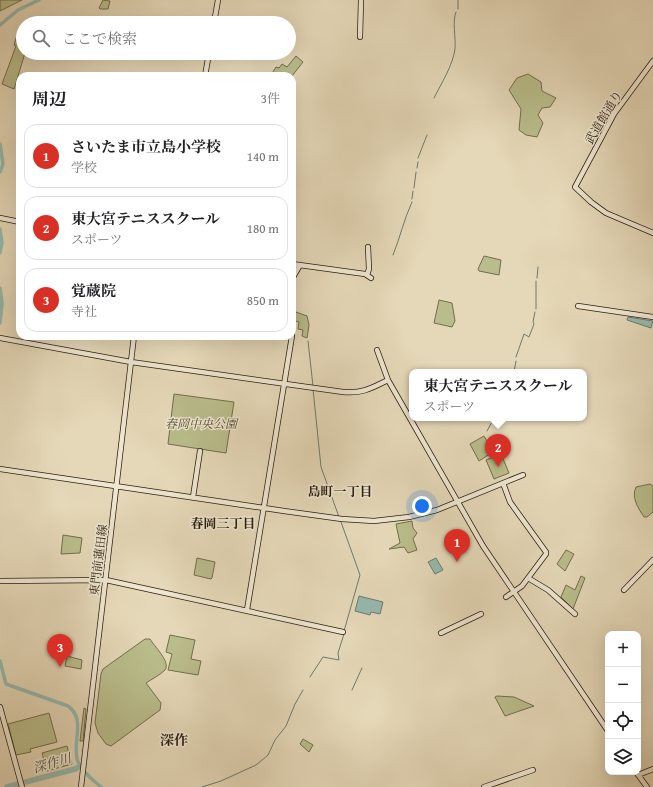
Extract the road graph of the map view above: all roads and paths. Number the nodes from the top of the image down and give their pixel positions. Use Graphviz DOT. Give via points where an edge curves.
graph roads {
  1 [pos="218,0"];
  2 [pos="361,0"];
  3 [pos="215,16"];
  4 [pos="360,37"];
  5 [pos="208,60"];
  6 [pos="653,61"];
  7 [pos="206,72"];
  8 [pos="0,218"];
  9 [pos="16,221"];
  10 [pos="653,233"];
  11 [pos="368,247"];
  12 [pos="296,264"];
  13 [pos="300,265"];
  14 [pos="296,272"];
  15 [pos="578,306"];
  16 [pos="653,317"];
  17 [pos="1,338"];
  18 [pos="134,340"];
  19 [pos="291,340"];
  20 [pos="377,350"];
  21 [pos="131,362"];
  22 [pos="388,380"];
  23 [pos="284,383"];
  24 [pos="409,417"];
  25 [pos="411,421"];
  26 [pos="200,451"];
  27 [pos="0,469"];
  28 [pos="523,475"];
  29 [pos="503,483"];
  30 [pos="116,486"];
  31 [pos="193,498"];
  32 [pos="457,501"];
  33 [pos="264,508"];
  34 [pos="653,560"];
  35 [pos="528,578"];
  36 [pos="106,580"];
  37 [pos="0,581"];
  38 [pos="624,590"];
  39 [pos="514,592"];
  40 [pos="506,597"];
  41 [pos="247,610"];
  42 [pos="481,614"];
  43 [pos="575,614"];
  44 [pos="343,632"];
  45 [pos="441,634"];
  46 [pos="0,707"];
  47 [pos="605,727"];
  48 [pos="533,770"];
  49 [pos="653,770"];
  50 [pos="641,772"];
  51 [pos="638,775"];
  52 [pos="22,787"];
  53 [pos="81,787"];
  54 [pos="484,787"];
  55 [pos="647,787"];
  1 -- 3 [label="street"];
  2 -- 4 [label="street"];
  5 -- 7 [label="street"];
  6 -- 10 [label="street, 武道館通り" via="614,114 575,187 606,213"];
  8 -- 9 [label="street"];
  11 -- 13 [label="street" via="369,276"];
  12 -- 13 [label="street"];
  13 -- 14 [label="street"];
  15 -- 16 [label="street"];
  17 -- 21 [label="street"];
  18 -- 21 [label="street, 東門前蓮田線"];
  19 -- 23 [label="street"];
  20 -- 22 [label="street"];
  21 -- 23 [label="street"];
  21 -- 30 [label="street, 東門前蓮田線"];
  22 -- 23 [label="street" via="364,391 350,393"];
  22 -- 24 [label="street"];
  23 -- 33 [label="street"];
  25 -- 32 [label="street"];
  26 -- 31 [label="street"];
  27 -- 30 [label="street"];
  28 -- 29 [label="street"];
  29 -- 32 [label="street"];
  29 -- 35 [label="street" via="510,502 546,552"];
  30 -- 31 [label="street"];
  30 -- 36 [label="street, 東門前蓮田線"];
  31 -- 33 [label="street"];
  32 -- 33 [label="street" via="437,510 409,517 374,521"];
  32 -- 39 [label="street" via="486,552"];
  33 -- 41 [label="street"];
  34 -- 38 [label="street"];
  35 -- 39 [label="street"];
  35 -- 43 [label="street" via="548,590"];
  36 -- 37 [label="street"];
  36 -- 41 [label="street"];
  36 -- 53 [label="street, 東門前蓮田線"];
  39 -- 40 [label="street"];
  39 -- 47 [label="street"];
  41 -- 44 [label="street"];
  42 -- 45 [label="street"];
  46 -- 52 [label="street"];
  48 -- 54 [label="street"];
  49 -- 50 [label="street"];
  51 -- 55 [label="street"];
}
